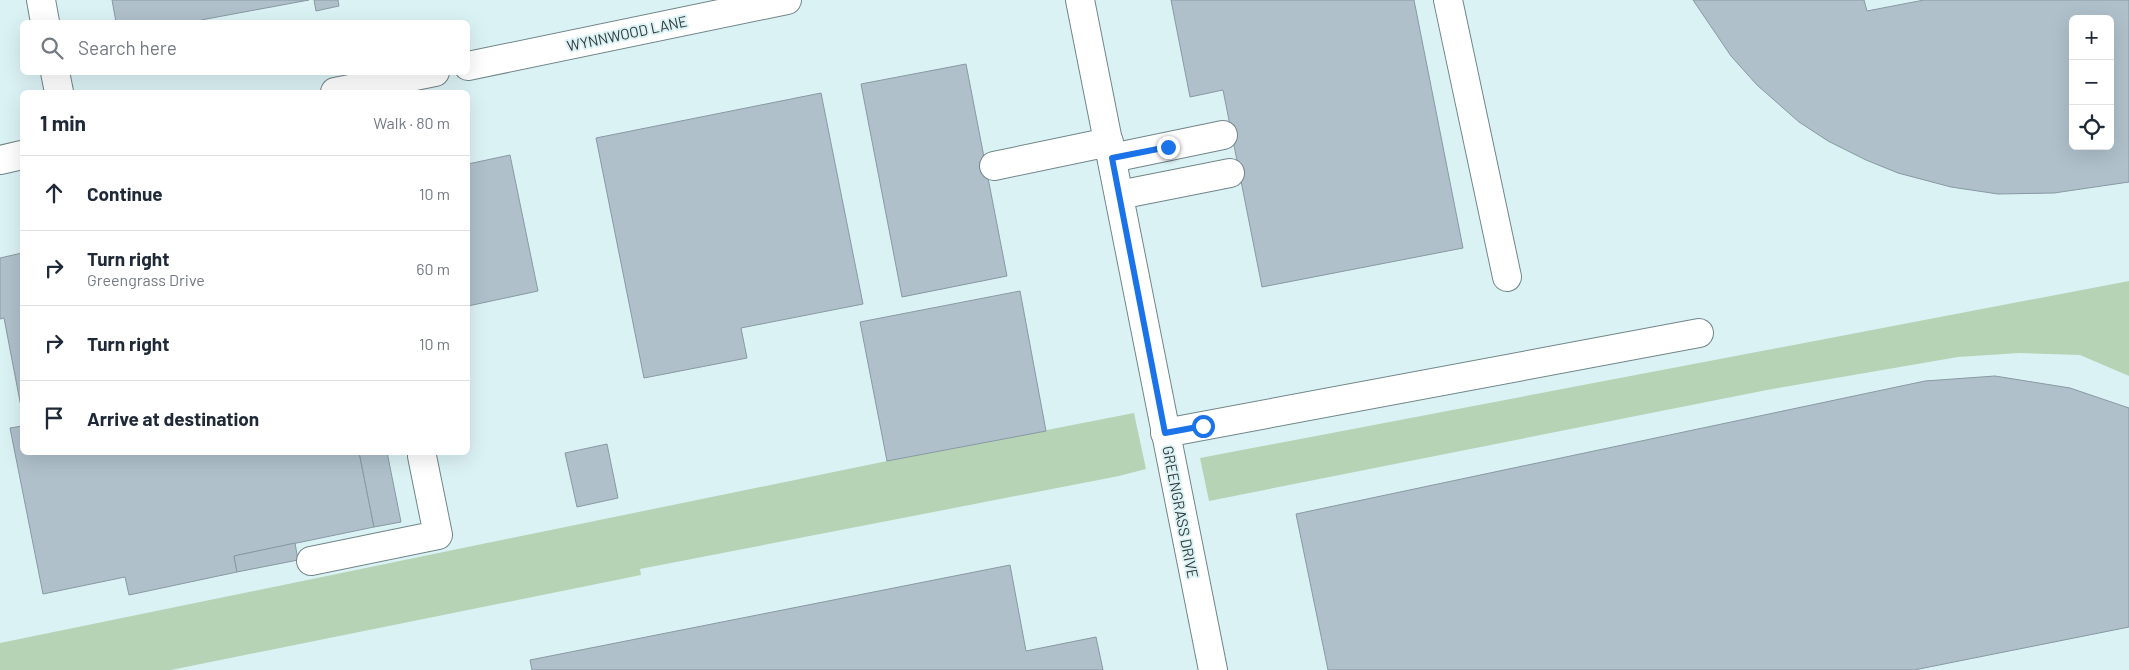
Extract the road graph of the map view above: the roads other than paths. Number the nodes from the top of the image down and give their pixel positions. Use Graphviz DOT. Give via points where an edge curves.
graph roads {
  1 [pos="41,0"];
  2 [pos="787,0"];
  3 [pos="1080,0"];
  4 [pos="1448,0"];
  5 [pos="45,20"];
  6 [pos="470,66"];
  7 [pos="56,75"];
  8 [pos="420,75"];
  9 [pos="59,90"];
  10 [pos="345,90"];
  11 [pos="1223,136"];
  12 [pos="1110,150"];
  13 [pos="20,155"];
  14 [pos="0,160"];
  15 [pos="994,166"];
  16 [pos="1230,173"];
  17 [pos="1119,195"];
  18 [pos="1507,277"];
  19 [pos="1699,332"];
  20 [pos="1165,433"];
  21 [pos="422,456"];
  22 [pos="311,561"];
  23 [pos="1213,670"];
  1 -- 5 [label="street"];
  2 -- 6 [label="street, WYNNWOOD LANE"];
  3 -- 12 [label="street, GREENGRASS DRIVE"];
  4 -- 18 [label="street"];
  7 -- 9 [label="street"];
  8 -- 10 [label="street"];
  11 -- 12 [label="street"];
  12 -- 15 [label="street"];
  12 -- 17 [label="street, GREENGRASS DRIVE"];
  13 -- 14 [label="street"];
  16 -- 17 [label="street"];
  17 -- 20 [label="street, GREENGRASS DRIVE"];
  19 -- 20 [label="street"];
  20 -- 23 [label="street, GREENGRASS DRIVE"];
  21 -- 22 [label="street" via="438,535"];
}
